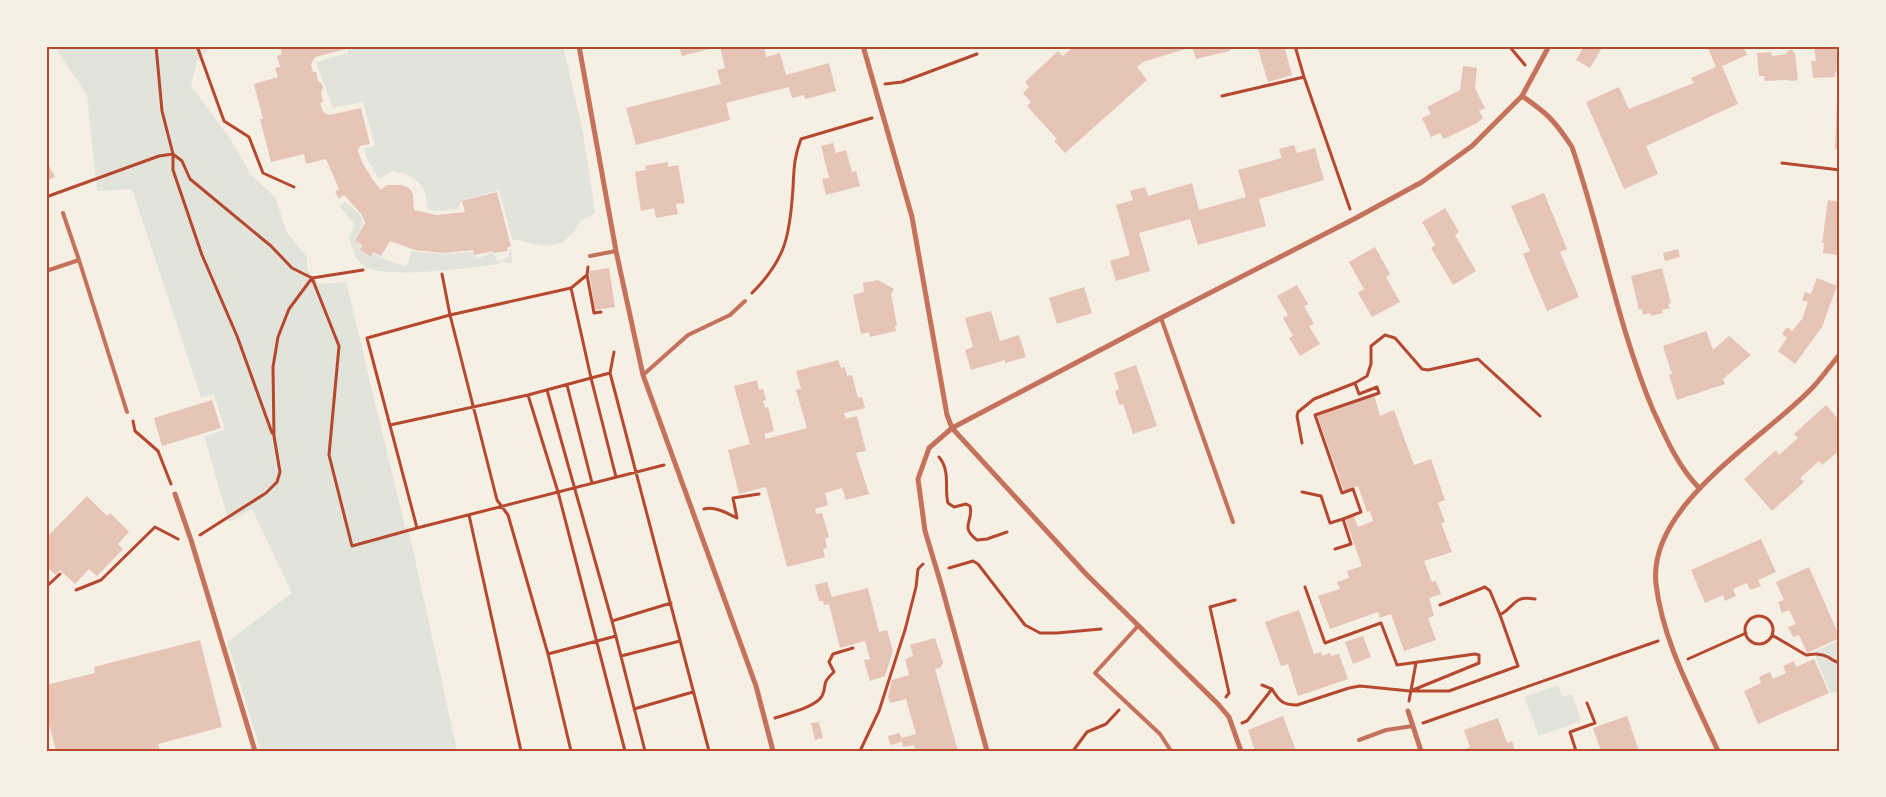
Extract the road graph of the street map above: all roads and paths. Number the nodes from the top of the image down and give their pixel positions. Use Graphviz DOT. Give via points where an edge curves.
graph roads {
  1 [pos="156,46"];
  2 [pos="197,46"];
  3 [pos="580,46"];
  4 [pos="863,46"];
  5 [pos="1295,46"];
  6 [pos="1508,46"];
  7 [pos="1549,46"];
  8 [pos="977,54"];
  9 [pos="1534,75"];
  10 [pos="1304,77"];
  11 [pos="874,85"];
  12 [pos="1222,96"];
  13 [pos="1522,96"];
  14 [pos="884,114"];
  15 [pos="174,154"];
  16 [pos="1782,163"];
  17 [pos="1840,170"];
  18 [pos="294,187"];
  19 [pos="46,197"];
  20 [pos="63,213"];
  21 [pos="1354,219"];
  22 [pos="616,251"];
  23 [pos="590,256"];
  24 [pos="79,260"];
  25 [pos="363,270"];
  26 [pos="46,271"];
  27 [pos="442,274"];
  28 [pos="587,275"];
  29 [pos="312,278"];
  30 [pos="571,288"];
  31 [pos="745,301"];
  32 [pos="601,312"];
  33 [pos="450,315"];
  34 [pos="1161,318"];
  35 [pos="614,352"];
  36 [pos="1840,354"];
  37 [pos="610,373"];
  38 [pos="643,375"];
  39 [pos="591,378"];
  40 [pos="1355,383"];
  41 [pos="567,384"];
  42 [pos="546,390"];
  43 [pos="528,395"];
  44 [pos="473,408"];
  45 [pos="127,412"];
  46 [pos="1540,416"];
  47 [pos="390,425"];
  48 [pos="952,428"];
  49 [pos="274,436"];
  50 [pos="1302,443"];
  51 [pos="929,448"];
  52 [pos="676,462"];
  53 [pos="636,472"];
  54 [pos="616,477"];
  55 [pos="592,483"];
  56 [pos="575,488"];
  57 [pos="1699,488"];
  58 [pos="558,492"];
  59 [pos="1302,492"];
  60 [pos="175,494"];
  61 [pos="759,494"];
  62 [pos="501,506"];
  63 [pos="694,513"];
  64 [pos="469,514"];
  65 [pos="1343,518"];
  66 [pos="1233,522"];
  67 [pos="417,528"];
  68 [pos="1006,532"];
  69 [pos="191,540"];
  70 [pos="1335,549"];
  71 [pos="932,556"];
  72 [pos="958,565"];
  73 [pos="60,574"];
  74 [pos="1305,586"];
  75 [pos="46,587"];
  76 [pos="76,590"];
  77 [pos="1235,600"];
  78 [pos="1535,600"];
  79 [pos="671,603"];
  80 [pos="1440,604"];
  81 [pos="1500,615"];
  82 [pos="612,621"];
  83 [pos="1138,626"];
  84 [pos="1101,629"];
  85 [pos="1746,633"];
  86 [pos="1772,635"];
  87 [pos="616,636"];
  88 [pos="1668,638"];
  89 [pos="680,640"];
  90 [pos="596,642"];
  91 [pos="853,648"];
  92 [pos="548,654"];
  93 [pos="621,656"];
  94 [pos="1416,662"];
  95 [pos="1678,663"];
  96 [pos="1840,663"];
  97 [pos="1262,685"];
  98 [pos="1272,689"];
  99 [pos="1410,691"];
  100 [pos="694,692"];
  101 [pos="1126,702"];
  102 [pos="1587,703"];
  103 [pos="1218,704"];
  104 [pos="634,709"];
  105 [pos="1408,711"];
  106 [pos="765,722"];
  107 [pos="1413,726"];
  108 [pos="1233,728"];
  109 [pos="1360,740"];
  110 [pos="255,751"];
  111 [pos="521,751"];
  112 [pos="571,751"];
  113 [pos="625,751"];
  114 [pos="645,751"];
  115 [pos="710,751"];
  116 [pos="773,751"];
  117 [pos="860,751"];
  118 [pos="986,751"];
  119 [pos="1073,751"];
  120 [pos="1171,751"];
  121 [pos="1240,751"];
  122 [pos="1421,751"];
  123 [pos="1576,751"];
  124 [pos="1718,751"];
  1 -- 15 [label="path" via="162,111"];
  2 -- 18 [label="path" via="224,121 249,137 263,172"];
  3 -- 22 [label="street"];
  4 -- 11 [label="street"];
  5 -- 10 [label="path"];
  6 -- 9 [label="path"];
  7 -- 9 [label="street"];
  8 -- 11 [label="path" via="902,82"];
  9 -- 13 [label="street"];
  10 -- 12 [label="path"];
  10 -- 21 [label="path"];
  11 -- 14 [label="street"];
  13 -- 21 [label="street" via="1472,146 1422,182"];
  13 -- 57 [label="street" via="1547,113 1572,147 1638,373 1669,446 1685,474"];
  14 -- 31 [label="path" via="801,139 795,153 789,235 767,278"];
  14 -- 48 [label="street" via="912,217"];
  15 -- 19 [label="path" via="159,156"];
  15 -- 29 [label="path" via="182,161 190,179 271,246 292,268"];
  15 -- 49 [label="path" via="173,170 202,255 237,336"];
  16 -- 17 [label="path"];
  20 -- 24 [label="lane"];
  21 -- 34 [label="street"];
  22 -- 23 [label="lane"];
  22 -- 38 [label="street"];
  23 -- 28 [label="path"];
  24 -- 26 [label="lane"];
  24 -- 45 [label="lane"];
  25 -- 29 [label="path"];
  27 -- 33 [label="path"];
  28 -- 30 [label="path"];
  28 -- 32 [label="path" via="594,313"];
  29 -- 49 [label="path" via="289,309 278,337 273,367"];
  29 -- 67 [label="path" via="339,346 329,455 352,546"];
  30 -- 33 [label="path"];
  30 -- 39 [label="path"];
  31 -- 38 [label="lane" via="730,315 688,335"];
  33 -- 44 [label="path"];
  33 -- 47 [label="path" via="367,338"];
  34 -- 48 [label="street"];
  34 -- 66 [label="lane"];
  35 -- 37 [label="path"];
  36 -- 57 [label="street" via="1814,387"];
  37 -- 39 [label="path"];
  37 -- 53 [label="path"];
  38 -- 52 [label="street"];
  39 -- 41 [label="path"];
  39 -- 54 [label="path"];
  40 -- 46 [label="path" via="1367,376 1371,369 1371,346 1385,335 1391,336 1422,369 1478,359"];
  40 -- 50 [label="path" via="1314,399 1298,412"];
  40 -- 65 [label="path" via="1359,394 1377,387 1379,392 1315,415 1342,493 1353,489 1361,512"];
  41 -- 42 [label="path"];
  41 -- 55 [label="path"];
  42 -- 43 [label="path"];
  42 -- 56 [label="path"];
  43 -- 44 [label="path"];
  43 -- 58 [label="path"];
  44 -- 47 [label="path"];
  44 -- 62 [label="path"];
  45 -- 60 [label="path" via="135,431 158,451"];
  47 -- 67 [label="path"];
  48 -- 51 [label="street"];
  48 -- 83 [label="street"];
  49 -- 69 [label="path" via="280,472 277,482 266,493"];
  51 -- 68 [label="path" via="941,460 948,503 954,507 970,506 967,526 970,534 977,540"];
  51 -- 71 [label="street" via="918,479"];
  52 -- 53 [label="path"];
  52 -- 63 [label="street"];
  53 -- 54 [label="path"];
  53 -- 79 [label="path"];
  54 -- 55 [label="path"];
  55 -- 56 [label="path"];
  56 -- 58 [label="path"];
  56 -- 82 [label="path"];
  57 -- 88 [label="street" via="1674,521 1661,545 1656,565 1656,583"];
  58 -- 62 [label="path"];
  58 -- 90 [label="path"];
  59 -- 65 [label="path" via="1321,496 1330,523"];
  60 -- 69 [label="street"];
  61 -- 63 [label="path" via="734,498 737,518 708,508"];
  62 -- 64 [label="path"];
  62 -- 92 [label="path" via="508,515"];
  63 -- 106 [label="street" via="756,686"];
  64 -- 67 [label="path"];
  64 -- 111 [label="path"];
  65 -- 70 [label="path" via="1351,544"];
  69 -- 76 [label="path" via="176,539 154,527 101,580"];
  69 -- 110 [label="street"];
  71 -- 117 [label="path" via="918,568 905,630 879,711"];
  71 -- 118 [label="street"];
  72 -- 84 [label="path" via="973,561 978,564 1025,626 1040,633"];
  73 -- 75 [label="path"];
  74 -- 94 [label="path" via="1324,643 1381,624 1397,665"];
  77 -- 103 [label="path" via="1210,607 1229,694"];
  78 -- 81 [label="path" via="1517,599"];
  79 -- 82 [label="path"];
  79 -- 89 [label="path"];
  80 -- 81 [label="path" via="1485,587 1490,591"];
  81 -- 99 [label="path" via="1518,666 1448,691"];
  82 -- 87 [label="path"];
  83 -- 101 [label="lane" via="1095,672"];
  83 -- 103 [label="street"];
  85 -- 86 [label="path" via="1750,640 1758,643"];
  85 -- 86 [label="path" via="1747,624 1758,616 1770,622"];
  85 -- 95 [label="path"];
  86 -- 96 [label="path" via="1801,653 1817,653"];
  87 -- 90 [label="path"];
  87 -- 93 [label="path"];
  88 -- 95 [label="street"];
  88 -- 107 [label="path"];
  89 -- 93 [label="path"];
  89 -- 100 [label="path"];
  90 -- 92 [label="path"];
  90 -- 113 [label="path"];
  91 -- 106 [label="path" via="833,654 829,662 834,672 824,681 822,697 815,704"];
  92 -- 112 [label="path"];
  93 -- 104 [label="path"];
  94 -- 99 [label="path"];
  94 -- 99 [label="path" via="1475,654 1480,660"];
  95 -- 124 [label="street"];
  97 -- 98 [label="path"];
  98 -- 99 [label="path" via="1279,701 1289,705 1360,686"];
  98 -- 108 [label="path" via="1247,721"];
  100 -- 104 [label="path"];
  100 -- 115 [label="path"];
  101 -- 119 [label="path" via="1106,724 1087,732"];
  101 -- 120 [label="lane" via="1160,734"];
  102 -- 123 [label="path" via="1595,723 1570,732"];
  103 -- 108 [label="street"];
  104 -- 114 [label="path"];
  105 -- 107 [label="street"];
  106 -- 116 [label="street"];
  107 -- 109 [label="lane" via="1386,730"];
  107 -- 122 [label="street"];
  108 -- 121 [label="street"];
}
